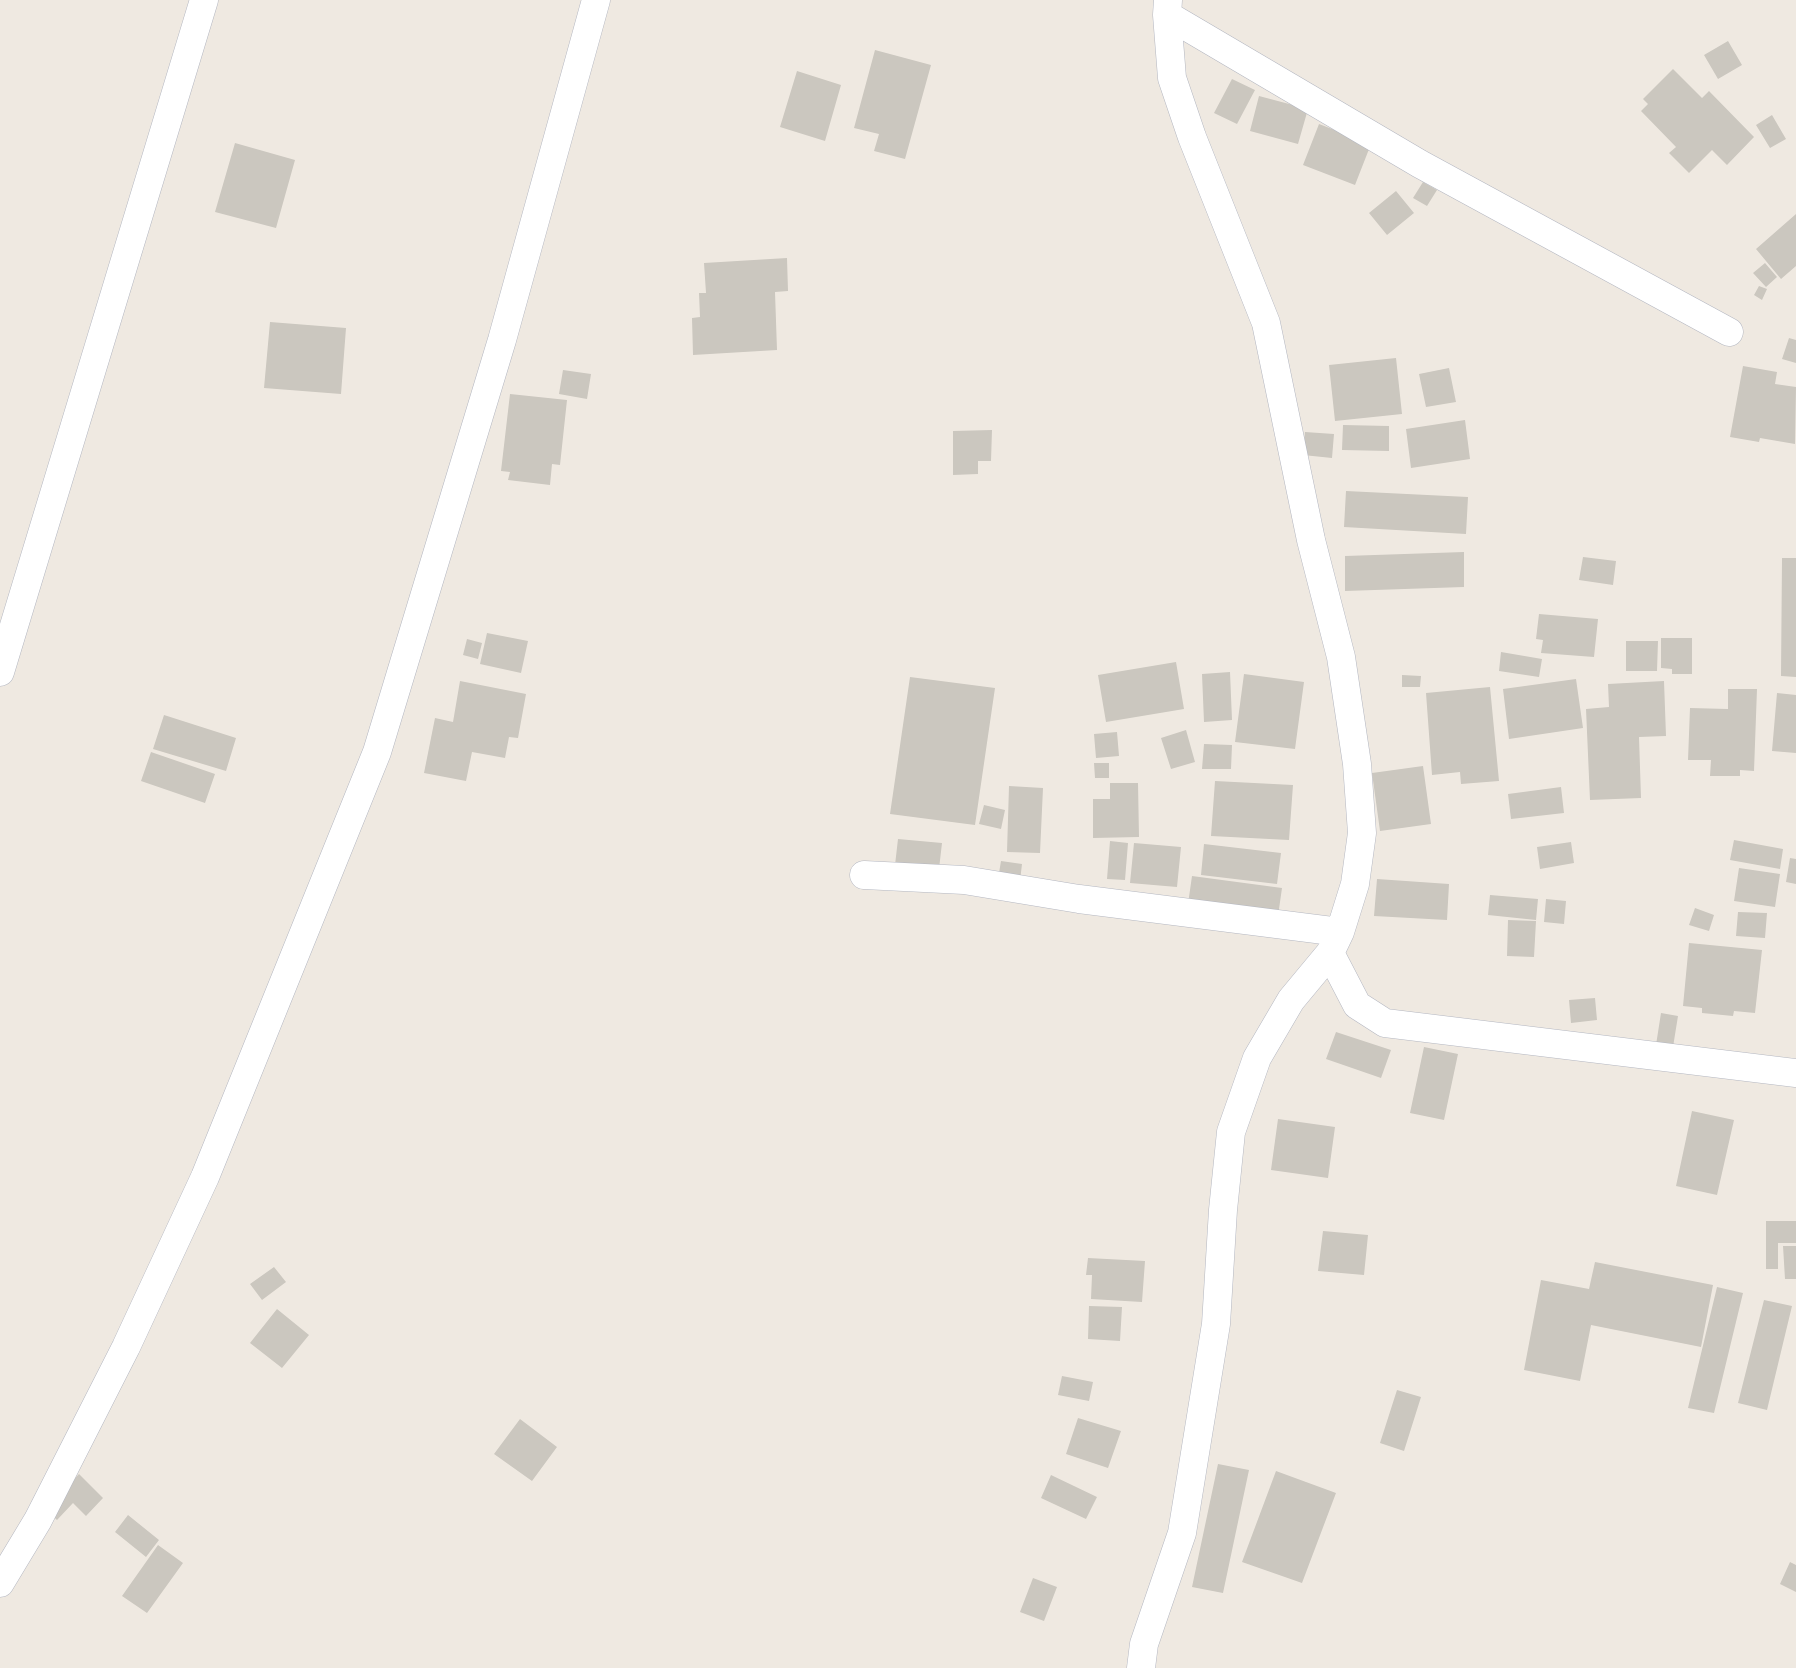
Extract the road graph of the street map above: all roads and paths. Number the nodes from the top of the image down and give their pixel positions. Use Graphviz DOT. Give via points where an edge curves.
graph roads {
  1 [pos="204,0"];
  2 [pos="596,0"];
  3 [pos="1168,8"];
  4 [pos="1729,332"];
  5 [pos="0,672"];
  6 [pos="864,875"];
  7 [pos="1335,942"];
  8 [pos="1796,1073"];
  9 [pos="0,1583"];
  10 [pos="1140,1668"];
  1 -- 5 [label="street"];
  2 -- 9 [label="street" via="502,340 378,752 205,1177 126,1347 38,1520"];
  3 -- 4 [label="street" via="1420,164"];
  3 -- 7 [label="street" via="1172,78 1192,137 1266,322 1311,540 1341,657 1362,833 1355,884"];
  6 -- 7 [label="street" via="964,880"];
  7 -- 8 [label="street" via="1357,1005 1385,1023"];
  7 -- 10 [label="street" via="1291,1000 1257,1058 1231,1132 1216,1324 1182,1533 1144,1644"];
}
